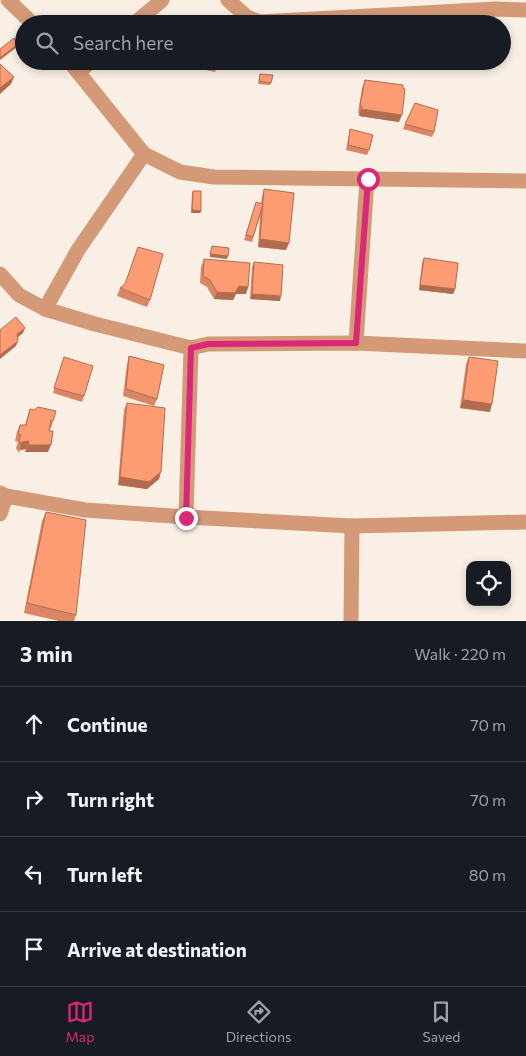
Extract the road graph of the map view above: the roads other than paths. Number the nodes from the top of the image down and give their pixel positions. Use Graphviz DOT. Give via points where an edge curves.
graph roads {
  1 [pos="8,0"];
  2 [pos="162,0"];
  3 [pos="228,0"];
  4 [pos="496,4"];
  5 [pos="526,10"];
  6 [pos="24,15"];
  7 [pos="144,15"];
  8 [pos="244,15"];
  9 [pos="352,15"];
  10 [pos="77,70"];
  11 [pos="144,154"];
  12 [pos="368,179"];
  13 [pos="526,181"];
  14 [pos="0,274"];
  15 [pos="45,309"];
  16 [pos="356,343"];
  17 [pos="191,348"];
  18 [pos="526,351"];
  19 [pos="3,495"];
  20 [pos="0,514"];
  21 [pos="186,518"];
  22 [pos="526,522"];
  23 [pos="352,526"];
  24 [pos="351,621"];
  1 -- 6 [label="street"];
  2 -- 7 [label="street"];
  3 -- 8 [label="street"];
  4 -- 5 [label="street"];
  4 -- 9 [label="street"];
  10 -- 11 [label="street"];
  11 -- 12 [label="street" via="180,172 214,177"];
  11 -- 15 [label="street" via="78,250"];
  12 -- 13 [label="street"];
  12 -- 16 [label="street"];
  14 -- 15 [label="street" via="19,295"];
  15 -- 17 [label="street"];
  16 -- 17 [label="street" via="208,344"];
  16 -- 18 [label="street"];
  17 -- 21 [label="street"];
  19 -- 20 [label="street"];
  19 -- 21 [label="street" via="85,510"];
  21 -- 23 [label="street"];
  22 -- 23 [label="street"];
  23 -- 24 [label="street"];
}
